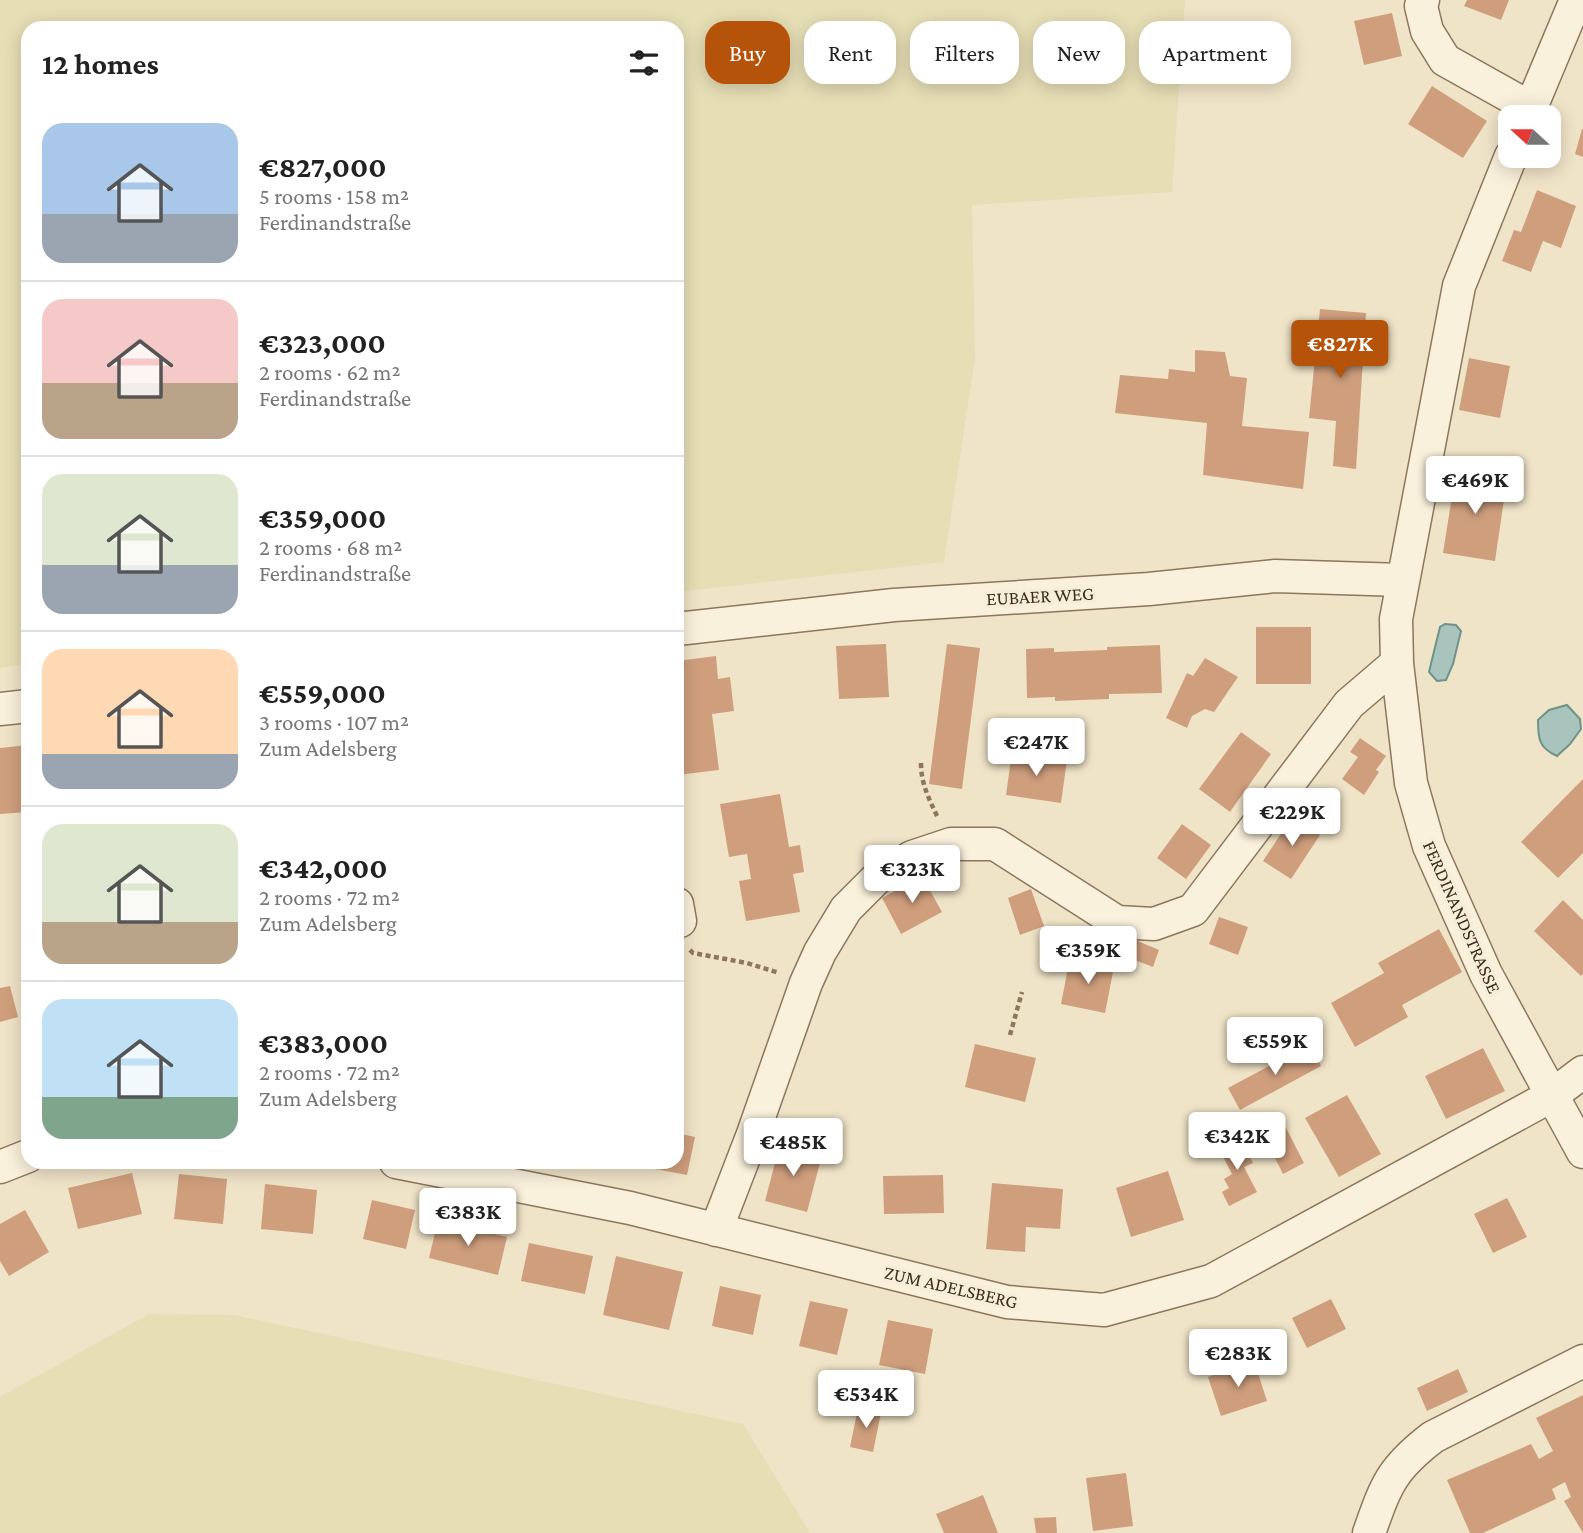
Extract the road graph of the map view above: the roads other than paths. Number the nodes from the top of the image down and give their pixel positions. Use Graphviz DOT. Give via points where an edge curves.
graph roads {
  1 [pos="1423,0"];
  2 [pos="1576,0"];
  3 [pos="1516,105"];
  4 [pos="1532,105"];
  5 [pos="1506,168"];
  6 [pos="1402,580"];
  7 [pos="684,628"];
  8 [pos="1397,663"];
  9 [pos="21,707"];
  10 [pos="0,709"];
  11 [pos="1583,1072"];
  12 [pos="1551,1096"];
  13 [pos="1583,1152"];
  14 [pos="21,1159"];
  15 [pos="0,1167"];
  16 [pos="432,1169"];
  17 [pos="716,1230"];
  18 [pos="1583,1362"];
  19 [pos="1369,1533"];
  1 -- 3 [label="street" via="1427,31 1445,60"];
  2 -- 4 [label="street"];
  5 -- 6 [label="street, FERDINANDSTRASSE" via="1459,286"];
  6 -- 7 [label="street, EUBAER WEG" via="1275,576 894,605"];
  6 -- 8 [label="street, FERDINANDSTRASSE" via="1396,619"];
  8 -- 12 [label="street, FERDINANDSTRASSE" via="1411,783 1429,846 1486,974"];
  8 -- 17 [label="street" via="1349,704 1193,910 1154,924 1117,922 995,844 951,844 912,857 877,878 846,909 806,983"];
  9 -- 10 [label="street"];
  11 -- 12 [label="street, ZUM ADELSBERG"];
  12 -- 13 [label="street, FERDINANDSTRASSE"];
  12 -- 17 [label="street, ZUM ADELSBERG" via="1211,1281 1104,1310 1007,1302"];
  14 -- 15 [label="street"];
  16 -- 17 [label="street, ZUM ADELSBERG"];
  18 -- 19 [label="street" via="1412,1452 1396,1468"];
}
